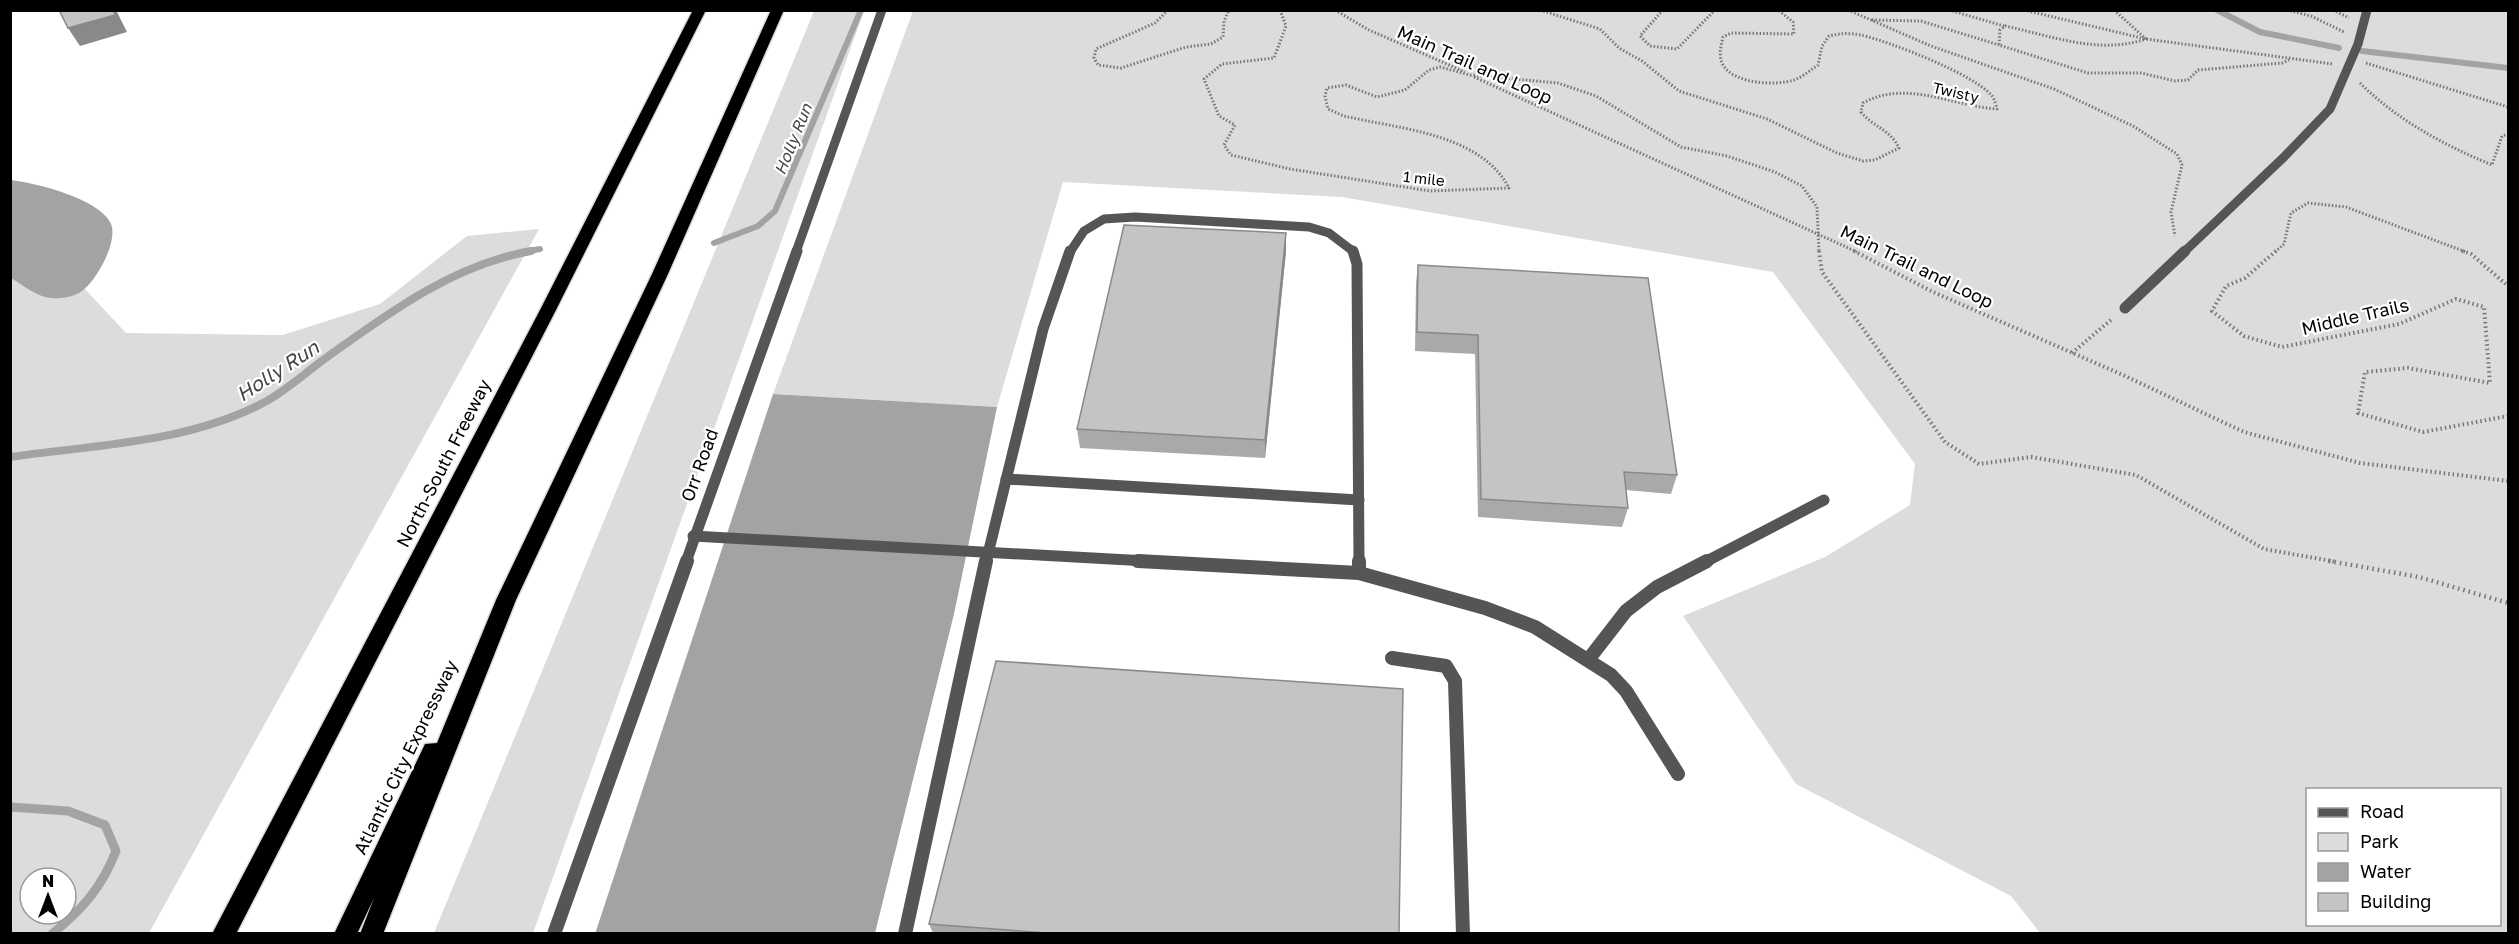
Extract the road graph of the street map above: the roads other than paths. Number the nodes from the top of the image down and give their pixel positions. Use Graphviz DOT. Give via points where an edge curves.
graph roads {
  1 [pos="700,10"];
  2 [pos="778,10"];
  3 [pos="882,10"];
  4 [pos="2367,10"];
  5 [pos="2125,308"];
  6 [pos="1006,479"];
  7 [pos="1359,500"];
  8 [pos="1824,500"];
  9 [pos="693,536"];
  10 [pos="988,551"];
  11 [pos="1359,573"];
  12 [pos="506,600"];
  13 [pos="1392,658"];
  14 [pos="1588,660"];
  15 [pos="1678,774"];
  16 [pos="223,933"];
  17 [pos="345,933"];
  18 [pos="371,933"];
  19 [pos="554,933"];
  20 [pos="905,933"];
  21 [pos="1463,933"];
  1 -- 16 [label="highway, North-South Freeway"];
  2 -- 12 [label="highway" via="660,274"];
  3 -- 9 [label="street, Orr Road"];
  4 -- 5 [label="street" via="2330,109"];
  6 -- 7 [label="street"];
  6 -- 7 [label="street" via="1043,329 1072,245 1084,231 1104,219 1135,217 1309,227 1329,233 1353,249 1357,264"];
  6 -- 10 [label="street"];
  7 -- 11 [label="street"];
  8 -- 14 [label="street" via="1657,586 1626,611"];
  9 -- 10 [label="street"];
  9 -- 19 [label="street, Orr Road"];
  10 -- 11 [label="street"];
  10 -- 20 [label="street"];
  11 -- 14 [label="street" via="1485,608 1535,627"];
  12 -- 17 [label="highway, Atlantic City Expressway"];
  12 -- 18 [label="highway"];
  13 -- 21 [label="street" via="1446,666 1455,681"];
  14 -- 15 [label="street" via="1626,691"];
}
